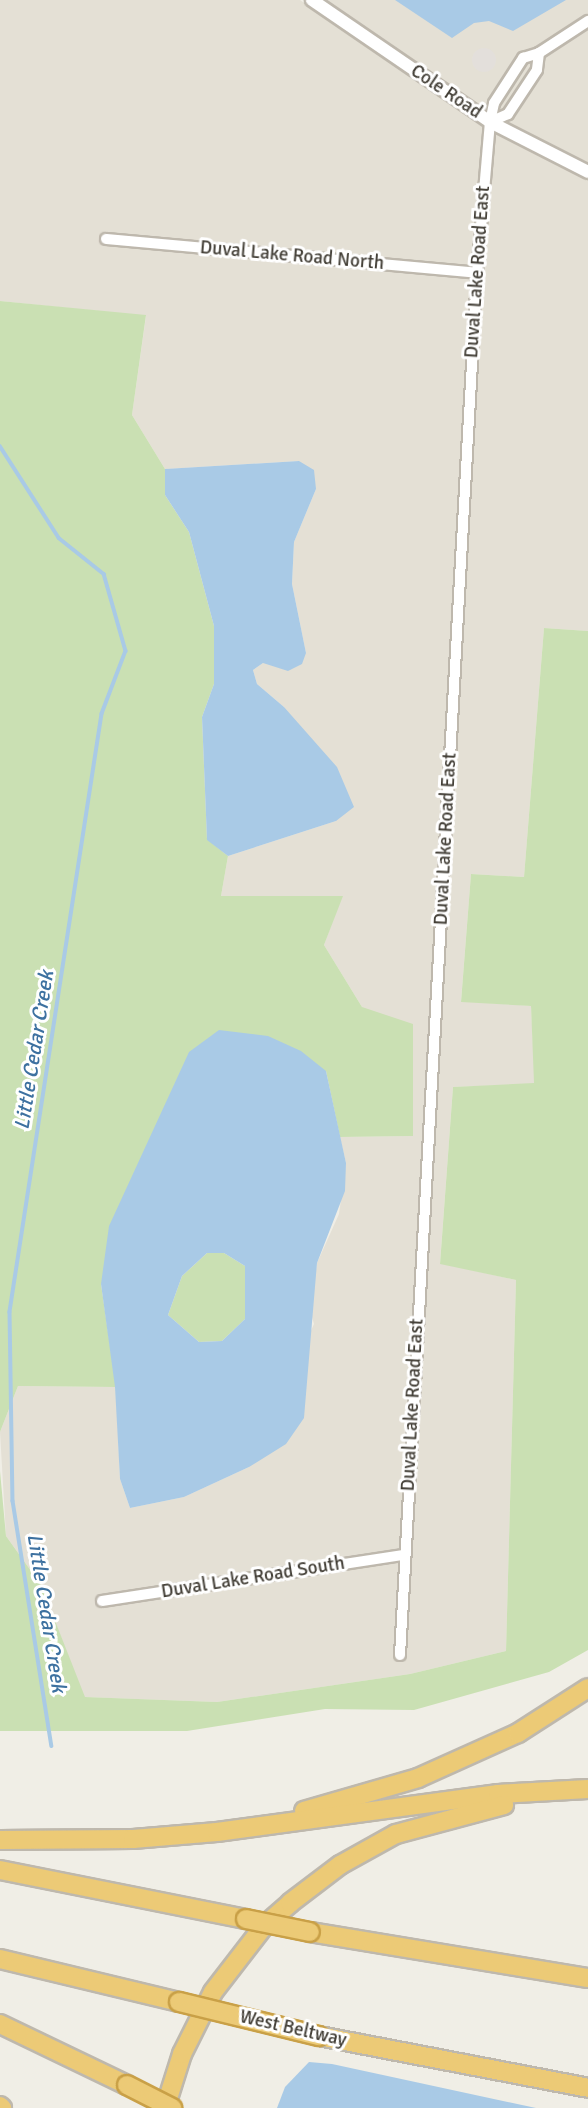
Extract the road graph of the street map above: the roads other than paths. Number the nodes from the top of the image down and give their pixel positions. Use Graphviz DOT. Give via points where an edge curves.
graph roads {
  1 [pos="312,0"];
  2 [pos="588,21"];
  3 [pos="539,53"];
  4 [pos="513,74"];
  5 [pos="528,84"];
  6 [pos="490,122"];
  7 [pos="588,172"];
  8 [pos="106,239"];
  9 [pos="477,273"];
  10 [pos="404,1555"];
  11 [pos="102,1601"];
  12 [pos="400,1655"];
  13 [pos="588,1688"];
  14 [pos="588,1790"];
  15 [pos="217,1832"];
  16 [pos="0,1840"];
  17 [pos="0,1870"];
  18 [pos="0,1959"];
  19 [pos="588,1978"];
  20 [pos="0,2024"];
  21 [pos="588,2088"];
  22 [pos="165,2108"];
  23 [pos="172,2108"];
  1 -- 6 [label="street, Cole Road"];
  2 -- 3 [label="street, Duval Lake Road East"];
  3 -- 4 [label="street, Duval Lake Road East" via="523,58"];
  3 -- 5 [label="street" via="537,70"];
  4 -- 5 [label="street"];
  4 -- 6 [label="street, Duval Lake Road East" via="494,103"];
  5 -- 6 [label="street" via="508,114"];
  6 -- 7 [label="street, Cole Road"];
  6 -- 9 [label="street, Duval Lake Road East"];
  8 -- 9 [label="street, Duval Lake Road North"];
  9 -- 10 [label="street, Duval Lake Road East"];
  10 -- 11 [label="street, Duval Lake Road South"];
  10 -- 12 [label="street, Duval Lake Road East"];
  13 -- 15 [label="highway" via="518,1732 418,1778 365,1796"];
  14 -- 15 [label="highway" via="498,1794"];
  14 -- 22 [label="highway" via="421,1824 364,1850 290,1903 264,1926 213,1992 181,2054"];
  15 -- 16 [label="highway" via="133,1839"];
  17 -- 19 [label="highway, bridge" via="310,1932"];
  18 -- 21 [label="highway, West Beltway, bridge" via="319,2036"];
  20 -- 23 [label="highway, bridge"];
}
